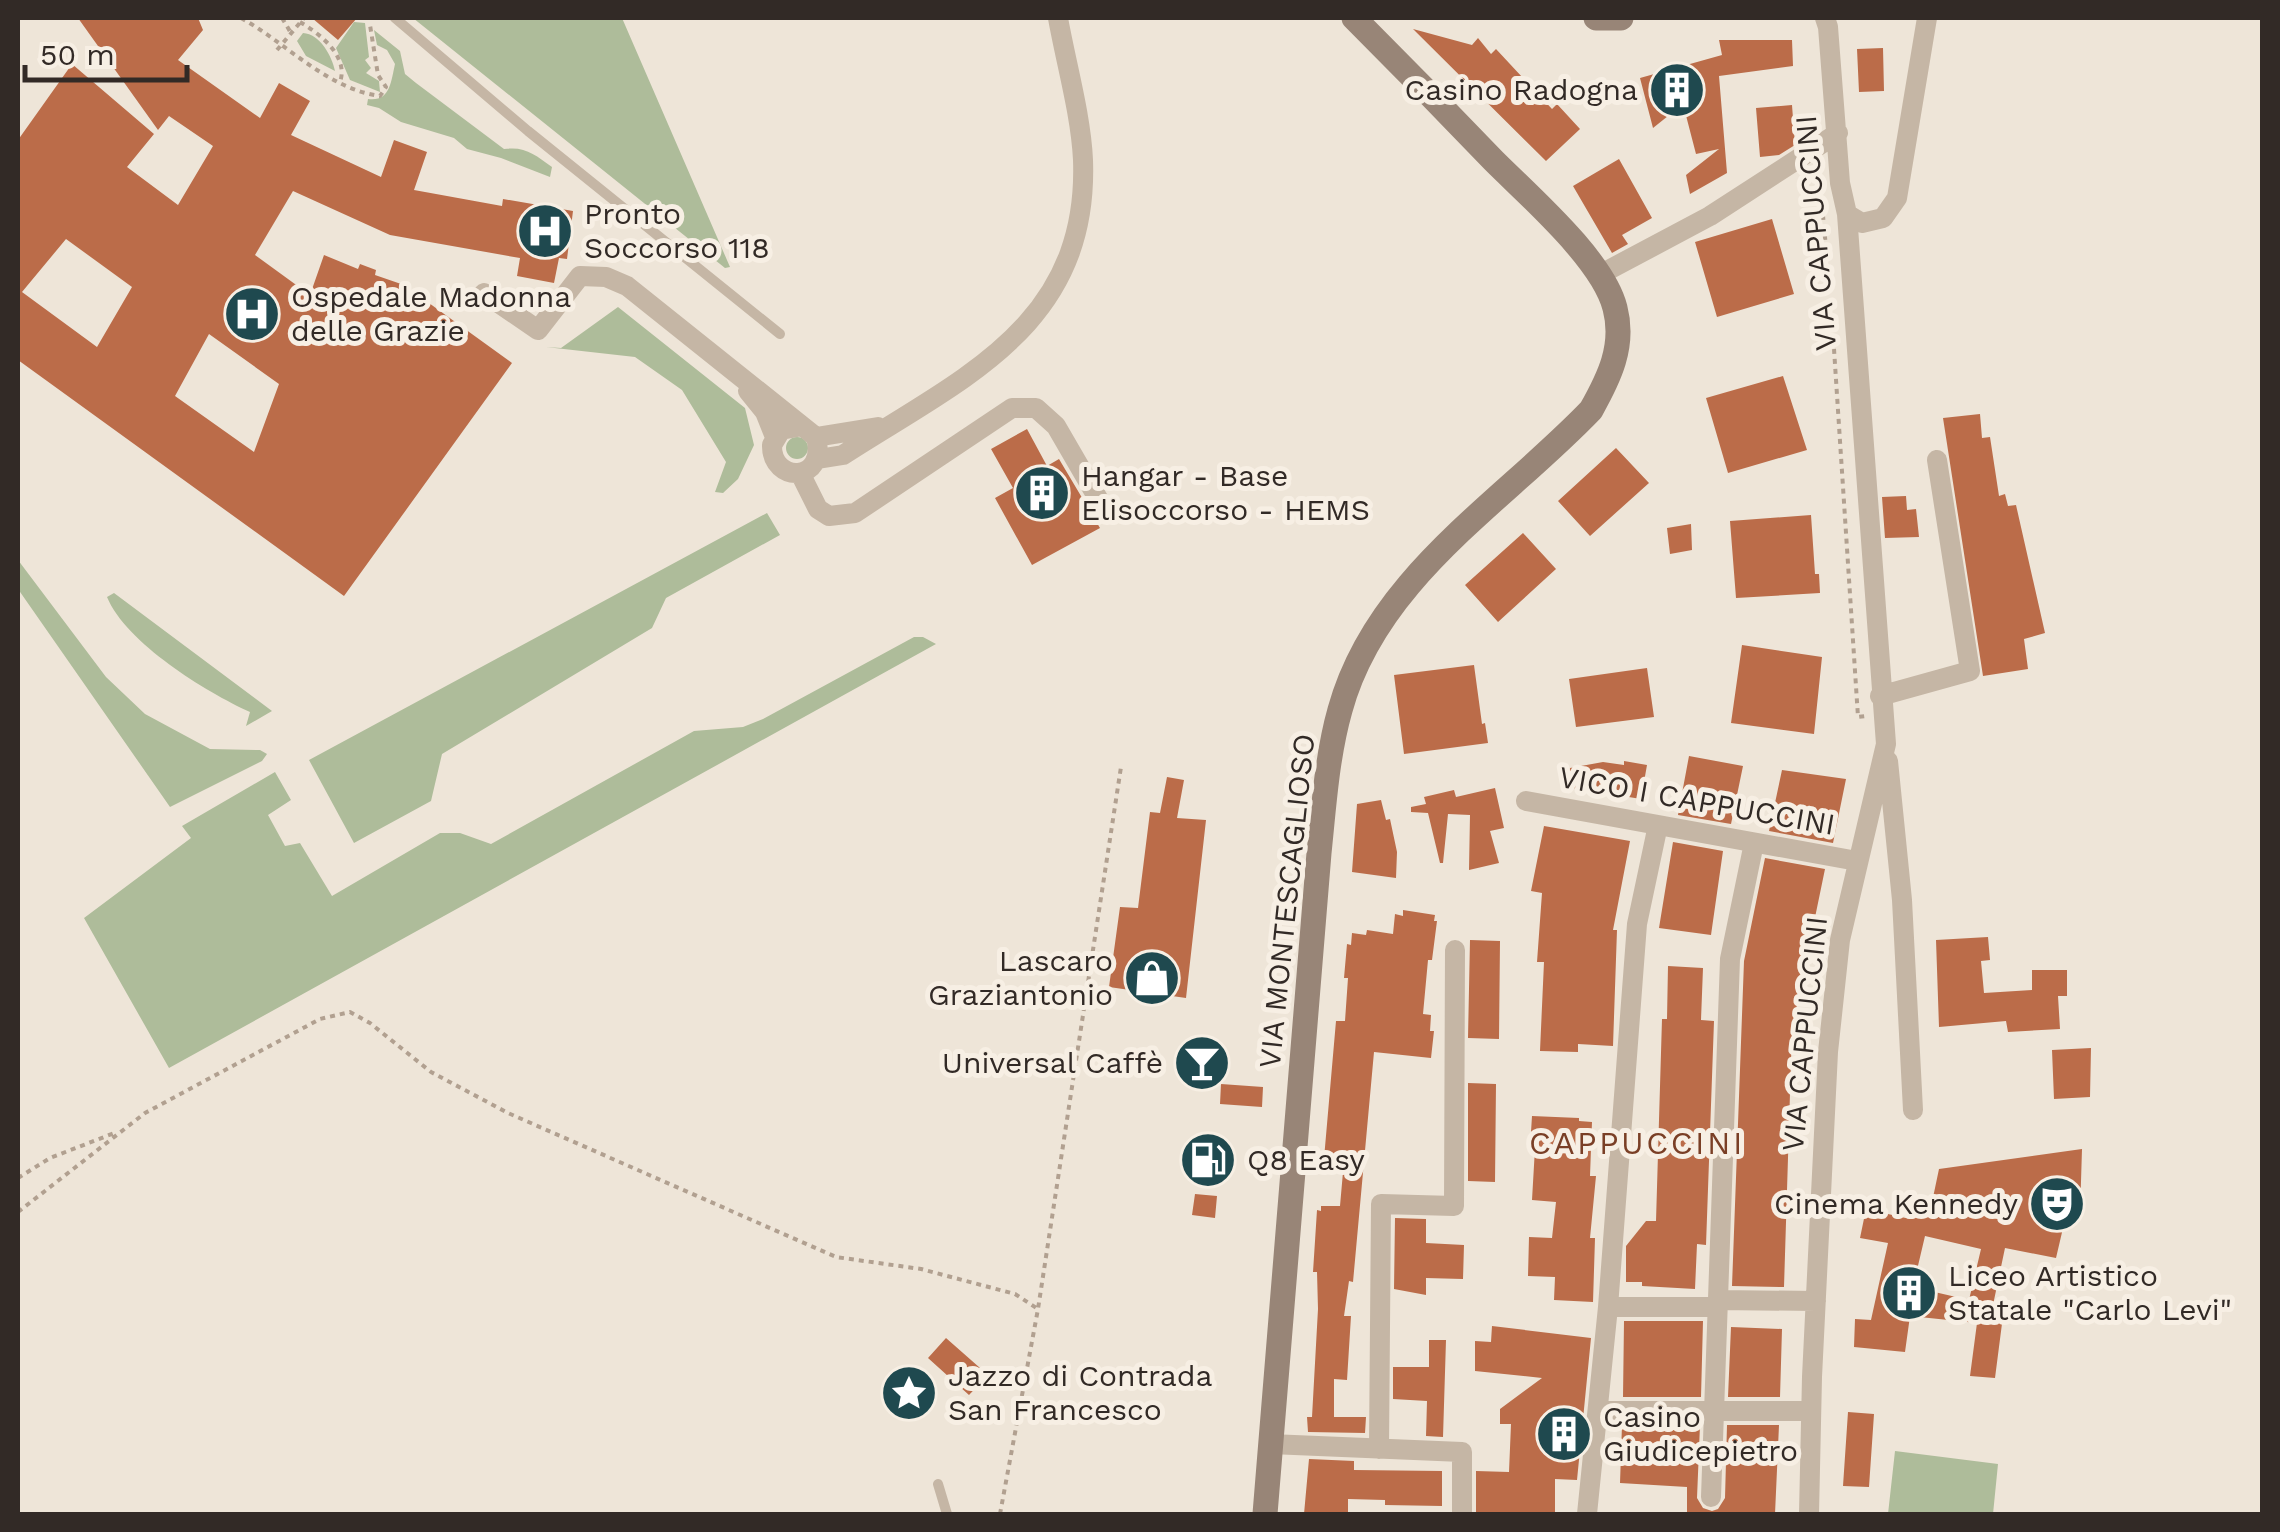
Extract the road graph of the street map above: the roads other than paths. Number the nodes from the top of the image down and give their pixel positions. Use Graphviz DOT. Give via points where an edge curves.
graph roads {
  1 [pos="395,18"];
  2 [pos="1058,18"];
  3 [pos="1354,18"];
  4 [pos="1596,18"];
  5 [pos="1621,18"];
  6 [pos="1824,18"];
  7 [pos="1926,18"];
  8 [pos="1838,133"];
  9 [pos="1847,214"];
  10 [pos="1600,274"];
  11 [pos="484,293"];
  12 [pos="780,334"];
  13 [pos="724,363"];
  14 [pos="890,425"];
  15 [pos="809,432"];
  16 [pos="776,436"];
  17 [pos="1937,460"];
  18 [pos="810,466"];
  19 [pos="1106,514"];
  20 [pos="1880,696"];
  21 [pos="1886,744"];
  22 [pos="1526,800"];
  23 [pos="1658,825"];
  24 [pos="1754,842"];
  25 [pos="1857,861"];
  26 [pos="1454,950"];
  27 [pos="1913,1110"];
  28 [pos="1816,1301"];
  29 [pos="1718,1304"];
  30 [pos="1608,1307"];
  31 [pos="1599,1411"];
  32 [pos="1811,1411"];
  33 [pos="1714,1412"];
  34 [pos="1270,1444"];
  35 [pos="1378,1449"];
  36 [pos="938,1484"];
  37 [pos="1712,1496"];
  38 [pos="947,1514"];
  39 [pos="1265,1514"];
  40 [pos="1462,1514"];
  41 [pos="1587,1514"];
  42 [pos="1809,1514"];
  1 -- 12 [label="lane"];
  2 -- 14 [label="street" via="1083,160 1074,245 1052,292 997,356"];
  3 -- 10 [label="main road, VIA MONTESCAGLIOSO"];
  4 -- 5 [label="main road"];
  6 -- 8 [label="street, VIA CAPPUCCINI"];
  7 -- 9 [label="street" via="1897,198 1883,218 1862,222"];
  8 -- 9 [label="street, VIA CAPPUCCINI"];
  8 -- 10 [label="street" via="1710,216"];
  9 -- 20 [label="street, VIA CAPPUCCINI"];
  10 -- 34 [label="main road, VIA MONTESCAGLIOSO" via="1615,308 1618,338 1608,381 1591,410 1416,574 1388,610 1340,707 1319,853"];
  11 -- 13 [label="street" via="538,330 580,276 606,277 628,286"];
  13 -- 15 [label="street"];
  13 -- 16 [label="street"];
  14 -- 15 [label="street"];
  14 -- 18 [label="street" via="844,455"];
  15 -- 16 [label="street" via="788,426"];
  15 -- 18 [label="street" via="820,450"];
  16 -- 18 [label="street" via="772,454 785,471"];
  17 -- 20 [label="street" via="1970,671"];
  18 -- 19 [label="street" via="818,509 828,516 855,512 1012,408 1036,408 1056,426"];
  20 -- 21 [label="street, VIA CAPPUCCINI"];
  21 -- 25 [label="street, VIA CAPPUCCINI"];
  21 -- 27 [label="street, VIA CAPPUCCINI"];
  22 -- 23 [label="street, VICO I CAPPUCCINI"];
  23 -- 24 [label="street, VICO I CAPPUCCINI"];
  23 -- 30 [label="street" via="1637,924"];
  24 -- 25 [label="street, VICO I CAPPUCCINI"];
  24 -- 29 [label="street" via="1730,959"];
  25 -- 28 [label="street, VIA CAPPUCCINI" via="1828,1052"];
  26 -- 35 [label="street" via="1454,1206 1381,1204"];
  28 -- 29 [label="street"];
  28 -- 32 [label="street, VIA CAPPUCCINI"];
  29 -- 30 [label="street"];
  29 -- 33 [label="street"];
  30 -- 31 [label="street"];
  31 -- 33 [label="street"];
  31 -- 41 [label="street"];
  32 -- 33 [label="street"];
  32 -- 42 [label="street, VIA CAPPUCCINI"];
  33 -- 37 [label="street"];
  34 -- 35 [label="street"];
  34 -- 39 [label="main road, VIA MONTESCAGLIOSO"];
  35 -- 40 [label="street" via="1462,1452"];
  36 -- 38 [label="lane"];
}
